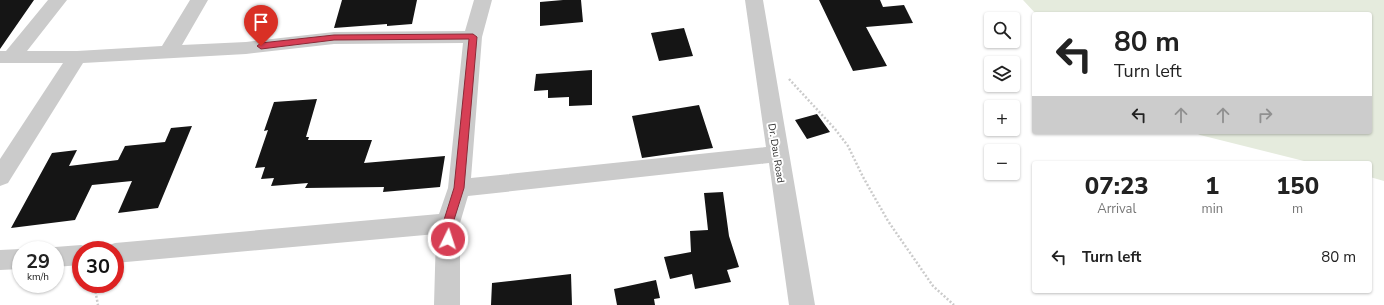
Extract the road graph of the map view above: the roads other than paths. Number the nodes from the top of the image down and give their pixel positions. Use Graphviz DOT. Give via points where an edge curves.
graph roads {
  1 [pos="58,0"];
  2 [pos="199,0"];
  3 [pos="483,0"];
  4 [pos="754,0"];
  5 [pos="473,37"];
  6 [pos="168,52"];
  7 [pos="6,57"];
  8 [pos="78,57"];
  9 [pos="777,154"];
  10 [pos="0,178"];
  11 [pos="459,188"];
  12 [pos="448,223"];
  13 [pos="124,251"];
  14 [pos="12,259"];
  15 [pos="0,260"];
  16 [pos="447,305"];
  17 [pos="802,305"];
  1 -- 7 [label="street"];
  2 -- 6 [label="street"];
  3 -- 5 [label="street"];
  4 -- 9 [label="street, Dr. Dau Road"];
  5 -- 6 [label="street" via="334,38 246,48"];
  5 -- 11 [label="street"];
  6 -- 8 [label="street"];
  7 -- 8 [label="street"];
  8 -- 10 [label="street"];
  9 -- 11 [label="street"];
  9 -- 17 [label="street, Dr. Dau Road"];
  11 -- 12 [label="street"];
  12 -- 13 [label="street"];
  12 -- 16 [label="street"];
  14 -- 15 [label="street"];
}
